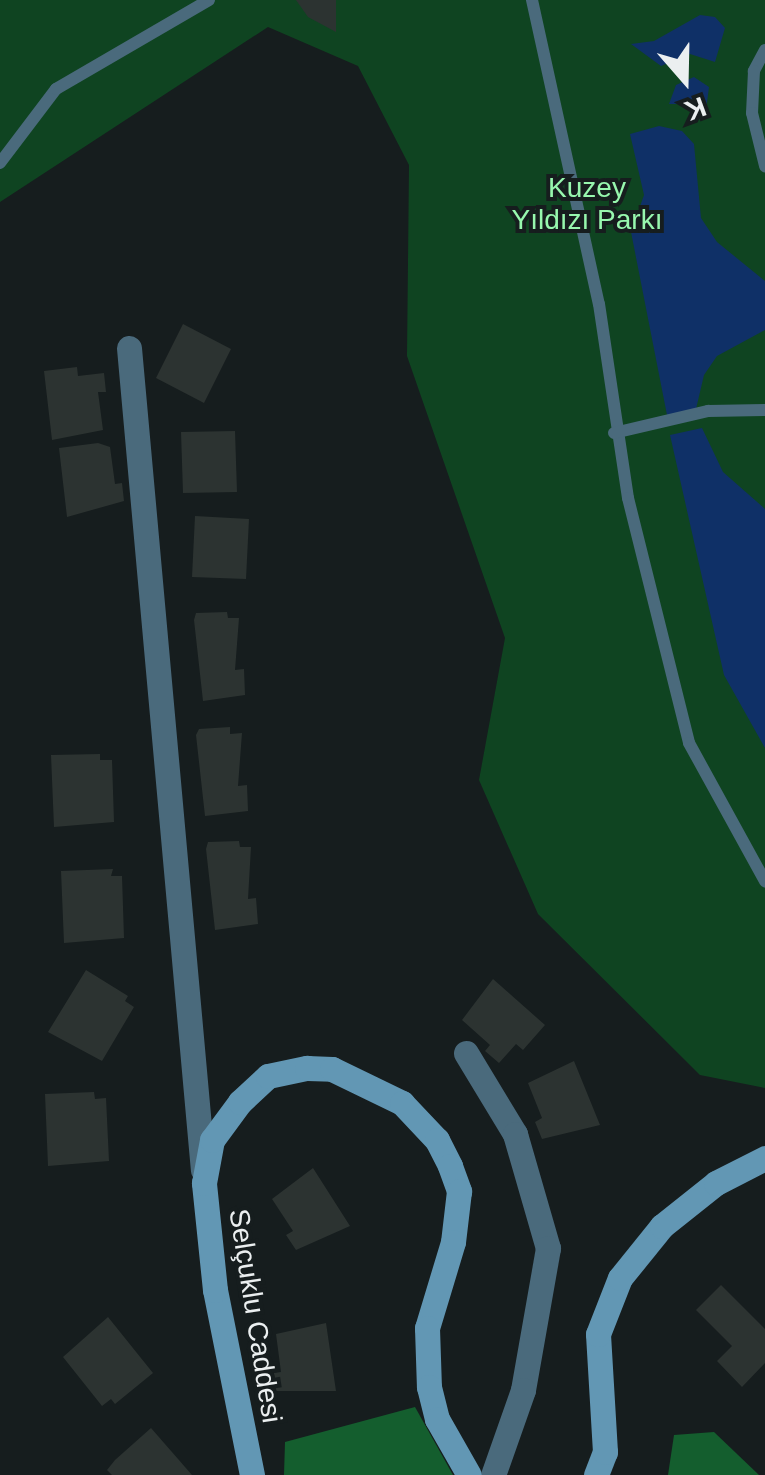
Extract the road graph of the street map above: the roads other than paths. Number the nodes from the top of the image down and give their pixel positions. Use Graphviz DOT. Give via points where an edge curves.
graph roads {
  1 [pos="209,0"];
  2 [pos="532,0"];
  3 [pos="765,50"];
  4 [pos="0,162"];
  5 [pos="765,166"];
  6 [pos="129,348"];
  7 [pos="765,410"];
  8 [pos="614,433"];
  9 [pos="765,882"];
  10 [pos="466,1054"];
  11 [pos="765,1158"];
  12 [pos="204,1184"];
  13 [pos="252,1475"];
  14 [pos="469,1475"];
  15 [pos="493,1475"];
  16 [pos="596,1475"];
  1 -- 4 [label="lane" via="56,89"];
  2 -- 8 [label="lane" via="599,304"];
  3 -- 5 [label="lane" via="754,72 752,113"];
  6 -- 12 [label="street"];
  7 -- 8 [label="lane" via="708,411"];
  8 -- 9 [label="lane" via="689,743"];
  10 -- 15 [label="street" via="515,1134 548,1248 522,1390"];
  11 -- 16 [label="street" via="716,1183 662,1226 620,1278 598,1334 604,1452"];
  12 -- 13 [label="street, Selçuklu Caddesi" via="215,1290"];
  12 -- 14 [label="street, Selçuklu Caddesi" via="212,1140 268,1076 332,1069 383,1091 420,1120 437,1140 458,1191 453,1242 428,1328 429,1387 438,1420"];
}
